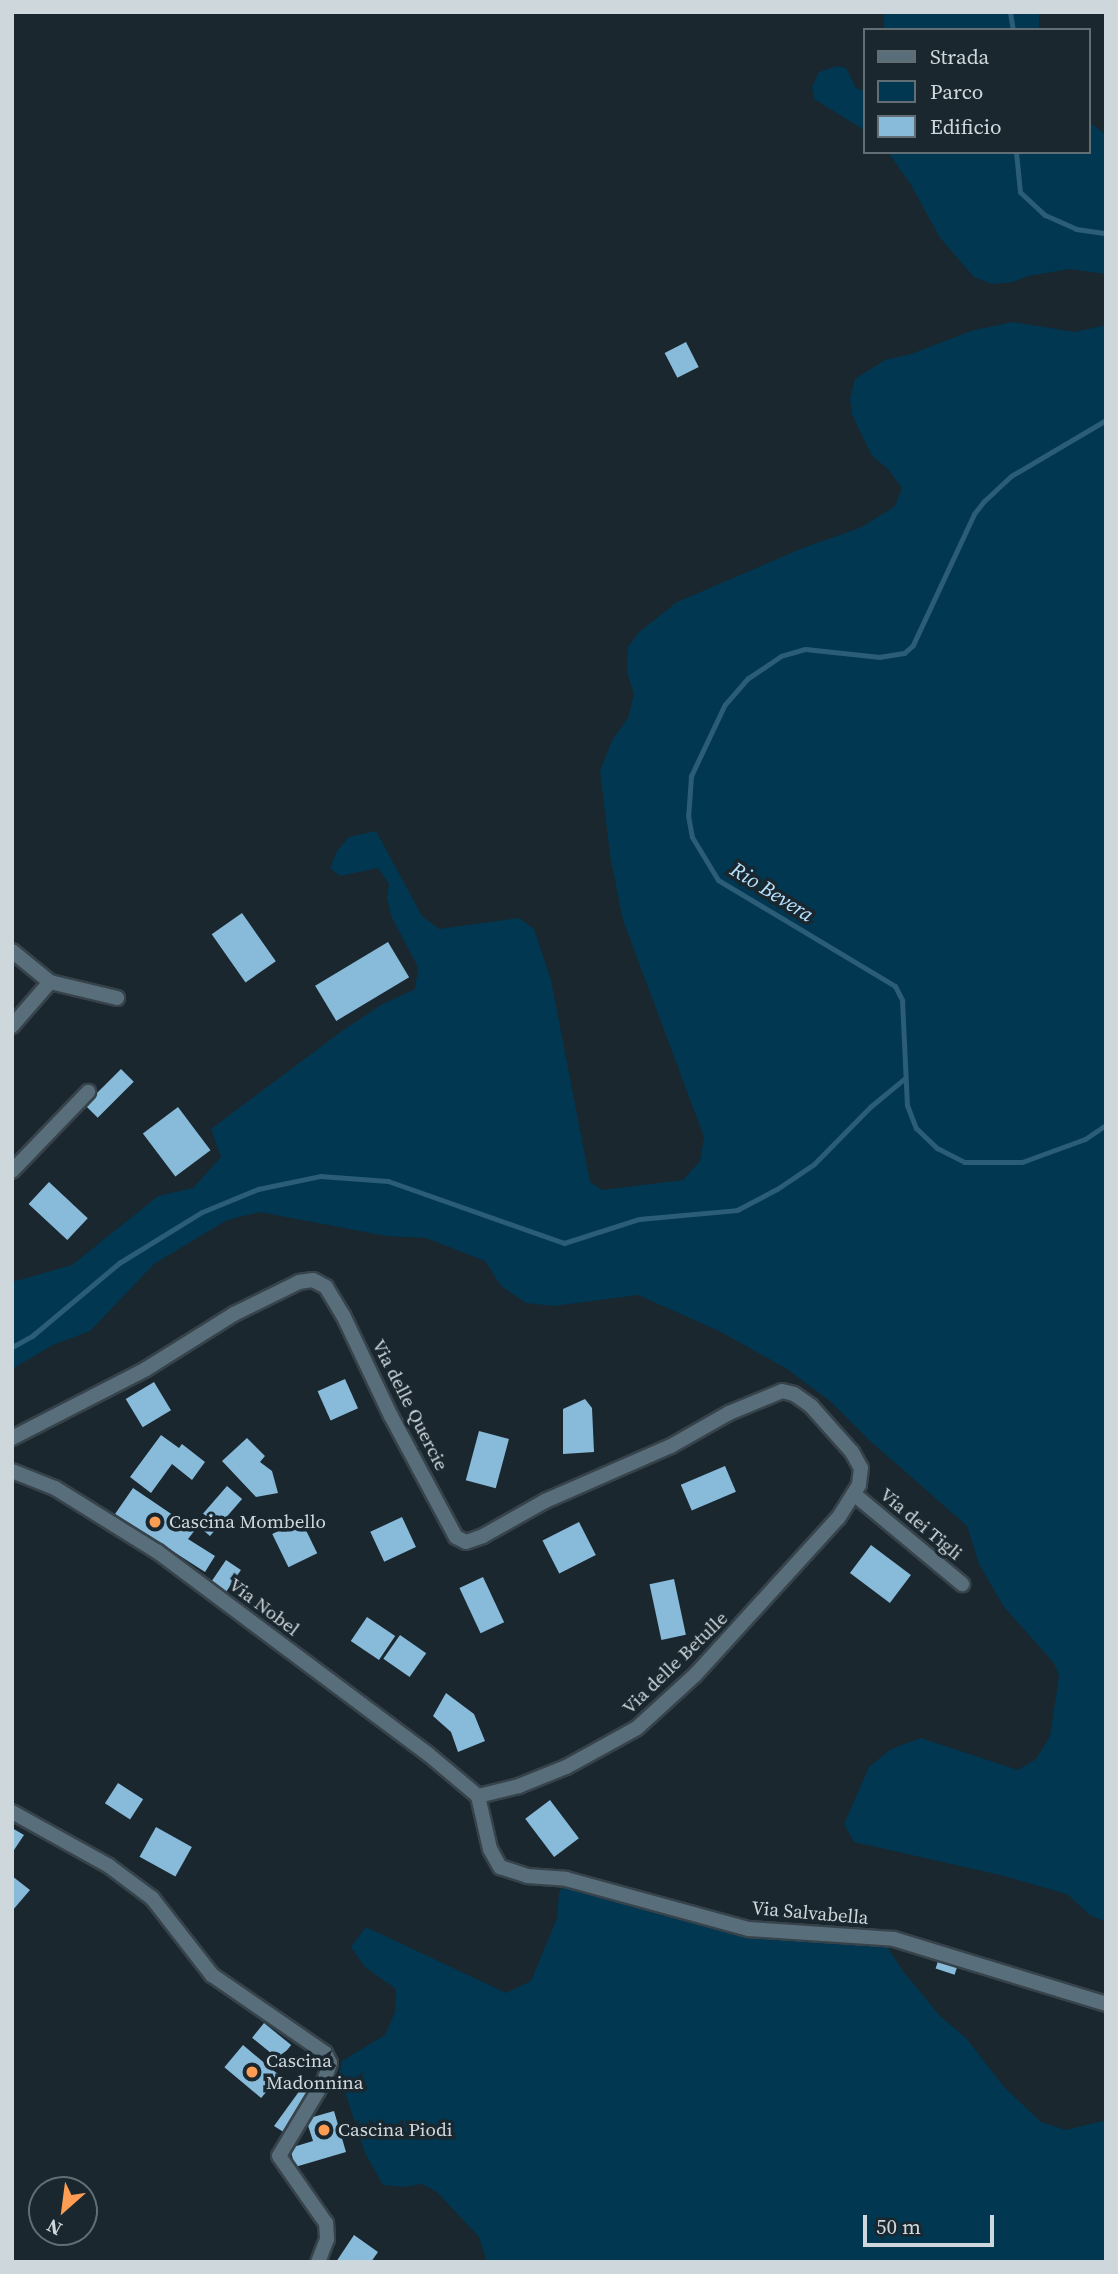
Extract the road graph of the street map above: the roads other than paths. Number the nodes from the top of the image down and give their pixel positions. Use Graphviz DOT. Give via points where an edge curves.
graph roads {
  1 [pos="12,951"];
  2 [pos="50,982"];
  3 [pos="117,998"];
  4 [pos="12,1026"];
  5 [pos="88,1092"];
  6 [pos="12,1171"];
  7 [pos="12,1438"];
  8 [pos="12,1471"];
  9 [pos="854,1494"];
  10 [pos="962,1584"];
  11 [pos="478,1796"];
  12 [pos="12,1812"];
  13 [pos="1106,2004"];
  14 [pos="318,2262"];
  1 -- 2 [label="street"];
  2 -- 3 [label="street"];
  2 -- 4 [label="street"];
  5 -- 6 [label="street"];
  7 -- 9 [label="street, Via delle Quercie" via="146,1369 234,1314 299,1282 313,1280 326,1287 343,1315 456,1537 466,1542 782,1391 810,1406 852,1452 862,1468"];
  8 -- 11 [label="street, Via Nobel" via="55,1488 158,1552"];
  9 -- 10 [label="street, Via dei Tigli"];
  9 -- 11 [label="street, Via delle Betulle" via="838,1518 714,1655 637,1728 566,1768"];
  11 -- 13 [label="street, Via Salvabella" via="490,1849 500,1867 527,1876 566,1879 749,1929 894,1938"];
  12 -- 14 [label="street" via="109,1867 152,1898 212,1976 325,2053 330,2063 324,2081 279,2156 326,2223 327,2239"];
}
